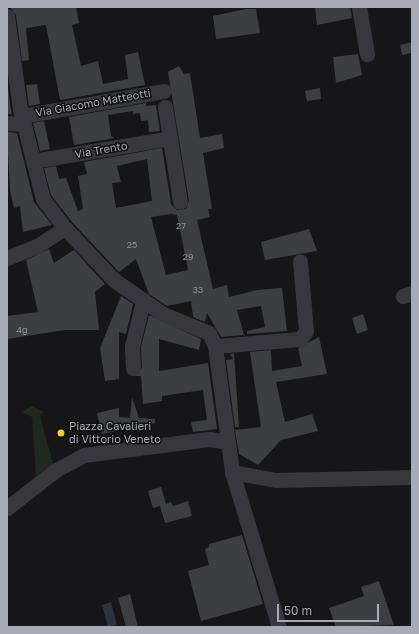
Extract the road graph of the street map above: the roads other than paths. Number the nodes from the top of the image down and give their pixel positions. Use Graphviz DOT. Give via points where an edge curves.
graph roads {
  1 [pos="359,7"];
  2 [pos="7,16"];
  3 [pos="366,54"];
  4 [pos="164,91"];
  5 [pos="165,107"];
  6 [pos="22,120"];
  7 [pos="7,122"];
  8 [pos="170,138"];
  9 [pos="33,161"];
  10 [pos="180,202"];
  11 [pos="65,228"];
  12 [pos="7,258"];
  13 [pos="300,260"];
  14 [pos="143,301"];
  15 [pos="215,346"];
  16 [pos="133,368"];
  17 [pos="227,442"];
  18 [pos="232,472"];
  19 [pos="412,477"];
  20 [pos="7,508"];
  21 [pos="279,627"];
  1 -- 3 [label="street"];
  2 -- 6 [label="street"];
  4 -- 6 [label="street, Via Giacomo Matteotti"];
  5 -- 8 [label="street"];
  6 -- 7 [label="street, Via Giacomo Matteotti"];
  6 -- 9 [label="street"];
  8 -- 9 [label="street, Via Trento"];
  8 -- 10 [label="street"];
  9 -- 11 [label="street" via="43,199"];
  11 -- 12 [label="street" via="37,246"];
  11 -- 14 [label="street" via="114,280"];
  13 -- 15 [label="street" via="306,331 300,339"];
  14 -- 15 [label="street" via="163,314 209,333"];
  14 -- 16 [label="street" via="135,332"];
  15 -- 17 [label="street"];
  17 -- 18 [label="street"];
  17 -- 20 [label="street" via="209,439 84,455 61,466"];
  18 -- 19 [label="street" via="276,480"];
  18 -- 21 [label="street"];
}
